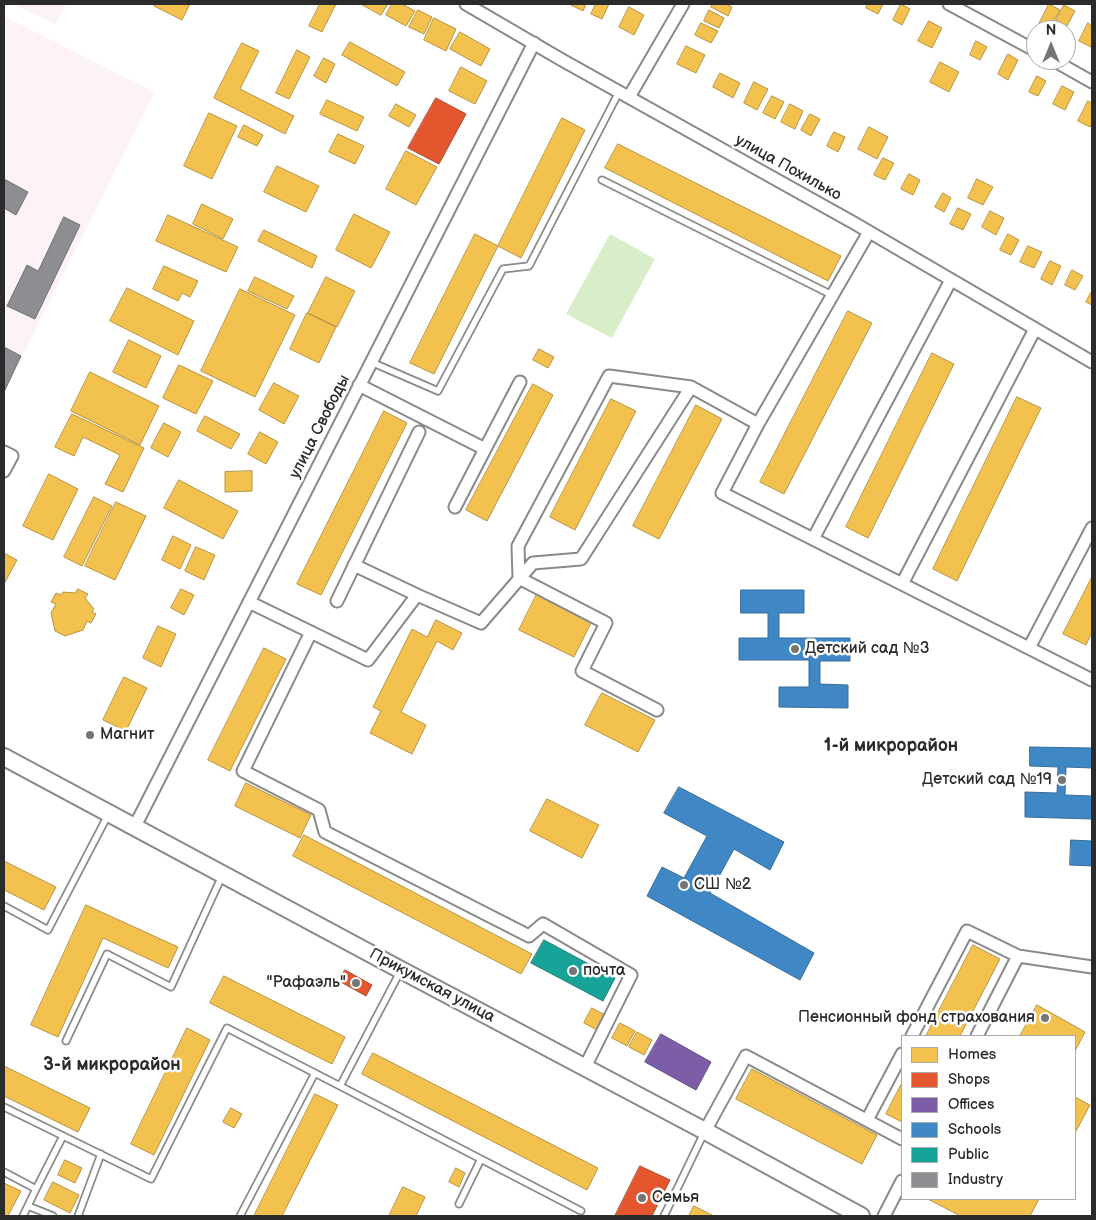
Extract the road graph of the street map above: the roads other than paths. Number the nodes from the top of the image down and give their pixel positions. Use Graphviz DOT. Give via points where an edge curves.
graph roads {
  1 [pos="466,4"];
  2 [pos="683,4"];
  3 [pos="949,4"];
  4 [pos="534,43"];
  5 [pos="1026,46"];
  6 [pos="1070,70"];
  7 [pos="1092,82"];
  8 [pos="624,95"];
  9 [pos="602,180"];
  10 [pos="869,232"];
  11 [pos="951,280"];
  12 [pos="832,295"];
  13 [pos="1035,328"];
  14 [pos="371,362"];
  15 [pos="1092,362"];
  16 [pos="520,382"];
  17 [pos="359,385"];
  18 [pos="691,387"];
  19 [pos="758,424"];
  20 [pos="419,432"];
  21 [pos="485,449"];
  22 [pos="4,452"];
  23 [pos="4,471"];
  24 [pos="455,507"];
  25 [pos="1092,528"];
  26 [pos="813,539"];
  27 [pos="354,565"];
  28 [pos="519,578"];
  29 [pos="902,584"];
  30 [pos="417,595"];
  31 [pos="337,601"];
  32 [pos="249,602"];
  33 [pos="311,632"];
  34 [pos="1029,648"];
  35 [pos="1092,680"];
  36 [pos="657,710"];
  37 [pos="4,757"];
  38 [pos="110,812"];
  39 [pos="134,826"];
  40 [pos="223,874"];
  41 [pos="4,906"];
  42 [pos="1018,956"];
  43 [pos="1092,967"];
  44 [pos="401,970"];
  45 [pos="913,1035"];
  46 [pos="978,1035"];
  47 [pos="66,1041"];
  48 [pos="901,1056"];
  49 [pos="585,1067"];
  50 [pos="315,1073"];
  51 [pos="340,1086"];
  52 [pos="4,1107"];
  53 [pos="867,1120"];
  54 [pos="705,1131"];
  55 [pos="63,1136"];
  56 [pos="901,1138"];
  57 [pos="101,1154"];
  58 [pos="481,1159"];
  59 [pos="4,1172"];
  60 [pos="901,1183"];
  61 [pos="36,1189"];
  62 [pos="459,1204"];
  63 [pos="28,1206"];
  64 [pos="581,1211"];
  65 [pos="23,1216"];
  66 [pos="53,1216"];
  67 [pos="78,1216"];
  68 [pos="240,1216"];
  69 [pos="664,1216"];
  70 [pos="858,1216"];
  71 [pos="884,1216"];
  1 -- 4 [label="street, улица Похилько"];
  2 -- 8 [label="street"];
  3 -- 5 [label="street"];
  4 -- 8 [label="street, улица Похилько"];
  4 -- 14 [label="street, улица Свободы"];
  6 -- 7 [label="street"];
  8 -- 10 [label="street, улица Похилько"];
  8 -- 14 [label="lane" via="529,266 503,269 438,391"];
  9 -- 12 [label="lane"];
  10 -- 11 [label="street, улица Похилько"];
  10 -- 12 [label="street"];
  11 -- 13 [label="street, улица Похилько"];
  11 -- 26 [label="street"];
  12 -- 19 [label="street"];
  13 -- 15 [label="street, улица Похилько"];
  13 -- 29 [label="street"];
  14 -- 17 [label="street, улица Свободы"];
  16 -- 21 [label="street"];
  17 -- 21 [label="street"];
  17 -- 32 [label="street, улица Свободы"];
  18 -- 19 [label="street"];
  18 -- 28 [label="street" via="580,559 533,563"];
  18 -- 28 [label="street" via="608,376 518,546"];
  19 -- 26 [label="street" via="722,493"];
  20 -- 27 [label="street"];
  21 -- 24 [label="street"];
  22 -- 23 [label="street" via="12,456"];
  25 -- 34 [label="street"];
  26 -- 29 [label="street"];
  27 -- 30 [label="street"];
  27 -- 31 [label="street"];
  28 -- 30 [label="street" via="481,622"];
  28 -- 36 [label="street" via="606,622 582,671"];
  29 -- 34 [label="street"];
  30 -- 33 [label="street" via="368,660"];
  32 -- 33 [label="street"];
  32 -- 39 [label="street, улица Свободы"];
  33 -- 49 [label="street" via="243,771 319,810 325,832 530,936 543,924 632,975"];
  34 -- 35 [label="street"];
  37 -- 38 [label="main road, Прикумская улица"];
  38 -- 39 [label="main road, Прикумская улица"];
  38 -- 41 [label="lane" via="48,930"];
  39 -- 40 [label="main road, Прикумская улица"];
  40 -- 44 [label="main road, Прикумская улица"];
  40 -- 47 [label="lane" via="171,986 107,954"];
  42 -- 43 [label="street"];
  42 -- 45 [label="street" via="967,932"];
  42 -- 46 [label="street"];
  44 -- 49 [label="main road, Прикумская улица"];
  44 -- 51 [label="lane"];
  48 -- 53 [label="street"];
  49 -- 54 [label="main road, Прикумская улица"];
  50 -- 51 [label="lane"];
  50 -- 57 [label="lane" via="227,1028 151,1178"];
  50 -- 68 [label="lane"];
  51 -- 58 [label="lane"];
  52 -- 55 [label="lane"];
  53 -- 54 [label="street" via="746,1056"];
  53 -- 56 [label="street"];
  54 -- 69 [label="lane"];
  54 -- 70 [label="main road, Прикумская улица"];
  55 -- 57 [label="lane"];
  55 -- 61 [label="lane"];
  57 -- 67 [label="lane"];
  58 -- 62 [label="lane"];
  58 -- 64 [label="lane"];
  59 -- 61 [label="lane"];
  60 -- 71 [label="street"];
  61 -- 63 [label="lane"];
  63 -- 65 [label="lane"];
  63 -- 66 [label="lane"];
}
